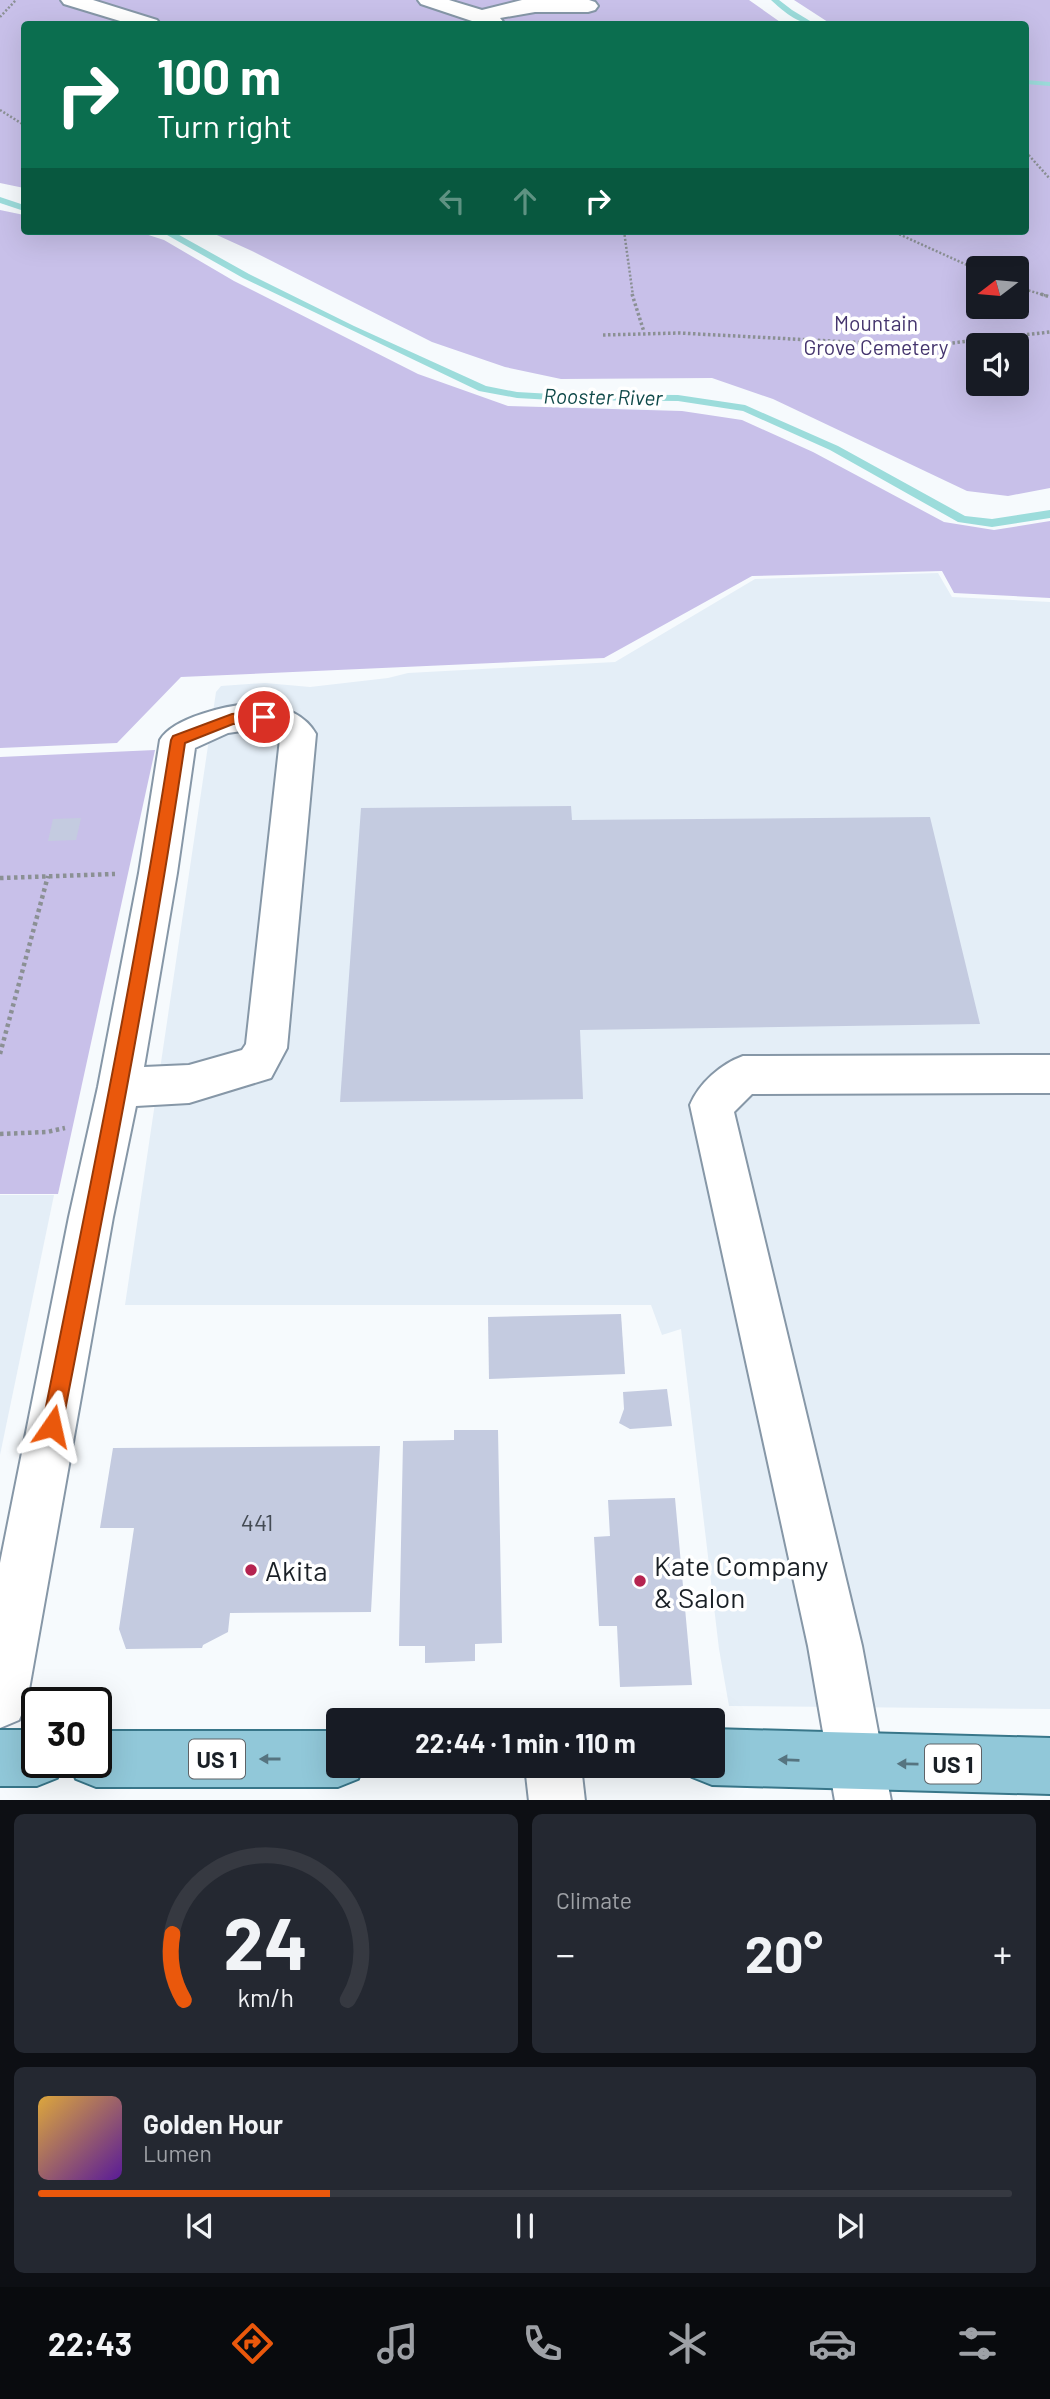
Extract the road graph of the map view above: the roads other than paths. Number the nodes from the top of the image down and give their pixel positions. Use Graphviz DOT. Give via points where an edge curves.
graph roads {
  1 [pos="71,0"];
  2 [pos="428,0"];
  3 [pos="590,10"];
  4 [pos="140,21"];
  5 [pos="489,21"];
  6 [pos="1050,1074"];
  7 [pos="115,1102"];
  8 [pos="0,1701"];
  9 [pos="0,1758"];
  10 [pos="21,1758"];
  11 [pos="112,1759"];
  12 [pos="326,1759"];
  13 [pos="725,1759"];
  14 [pos="1050,1766"];
  15 [pos="554,1778"];
  16 [pos="860,1782"];
  17 [pos="557,1800"];
  1 -- 4 [label="street"];
  2 -- 5 [label="street"];
  3 -- 5 [label="street" via="530,5 501,9"];
  6 -- 16 [label="street" via="743,1075 711,1105 835,1646"];
  7 -- 7 [label="street" via="178,740 232,719 280,721 298,734 266,1048 256,1065"];
  7 -- 8 [label="street"];
  9 -- 10 [label="main road"];
  12 -- 11 [label="main road, US 1, one-way"];
  16 -- 13 [label="main road, US 1, one-way"];
  14 -- 16 [label="main road, US 1, one-way"];
  15 -- 17 [label="street"];
}
